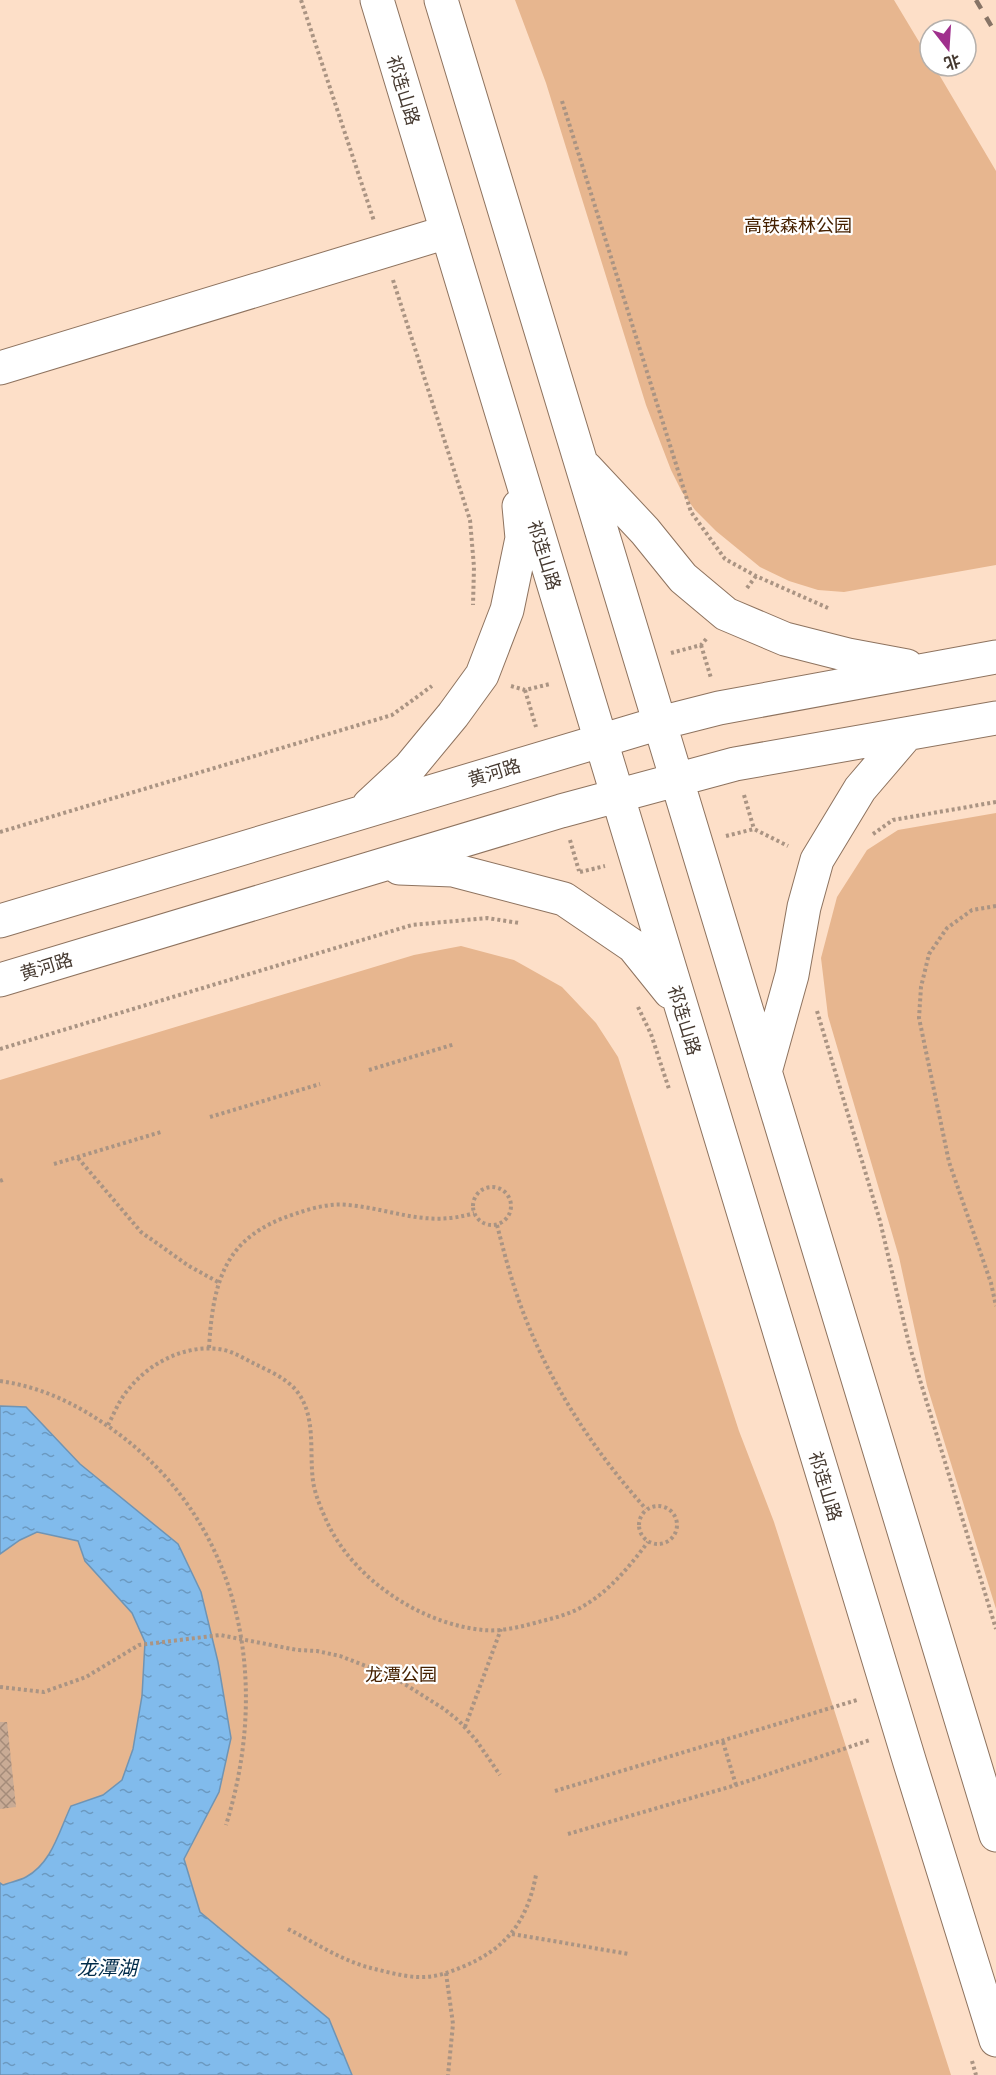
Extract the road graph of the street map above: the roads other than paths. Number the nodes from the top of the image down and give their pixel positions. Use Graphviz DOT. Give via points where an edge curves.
graph roads {
  1 [pos="377,0"];
  2 [pos="441,0"];
  3 [pos="447,232"];
  4 [pos="0,368"];
  5 [pos="514,454"];
  6 [pos="580,461"];
  7 [pos="996,657"];
  8 [pos="927,669"];
  9 [pos="996,718"];
  10 [pos="660,723"];
  11 [pos="907,734"];
  12 [pos="600,740"];
  13 [pos="677,780"];
  14 [pos="617,795"];
  15 [pos="363,811"];
  16 [pos="373,867"];
  17 [pos="0,921"];
  18 [pos="0,980"];
  19 [pos="765,1072"];
  20 [pos="704,1081"];
  21 [pos="996,1835"];
  22 [pos="982,2046"];
  1 -- 3 [label="main road, 祁连山路"];
  2 -- 6 [label="main road"];
  3 -- 4 [label="main road"];
  3 -- 5 [label="main road, 祁连山路"];
  5 -- 12 [label="main road, 祁连山路"];
  5 -- 15 [label="main road" via="522,538 507,610 482,675 410,767"];
  6 -- 8 [label="main road" via="683,578 726,614 785,639"];
  6 -- 10 [label="main road"];
  7 -- 8 [label="main road, 黄河路"];
  8 -- 10 [label="main road, 黄河路" via="719,708"];
  9 -- 11 [label="main road, 黄河路"];
  10 -- 12 [label="main road, 黄河路"];
  10 -- 13 [label="main road"];
  11 -- 13 [label="main road, 黄河路" via="735,764"];
  11 -- 19 [label="main road" via="860,789 817,860 792,975"];
  12 -- 14 [label="main road, 祁连山路"];
  12 -- 15 [label="main road, 黄河路"];
  13 -- 14 [label="main road, 黄河路"];
  13 -- 19 [label="main road"];
  14 -- 16 [label="main road, 黄河路"];
  14 -- 20 [label="main road, 祁连山路"];
  15 -- 17 [label="main road, 黄河路"];
  16 -- 18 [label="main road, 黄河路"];
  16 -- 20 [label="main road" via="453,870 564,899 633,946 681,1006"];
  19 -- 21 [label="main road"];
  20 -- 22 [label="main road, 祁连山路"];
}
